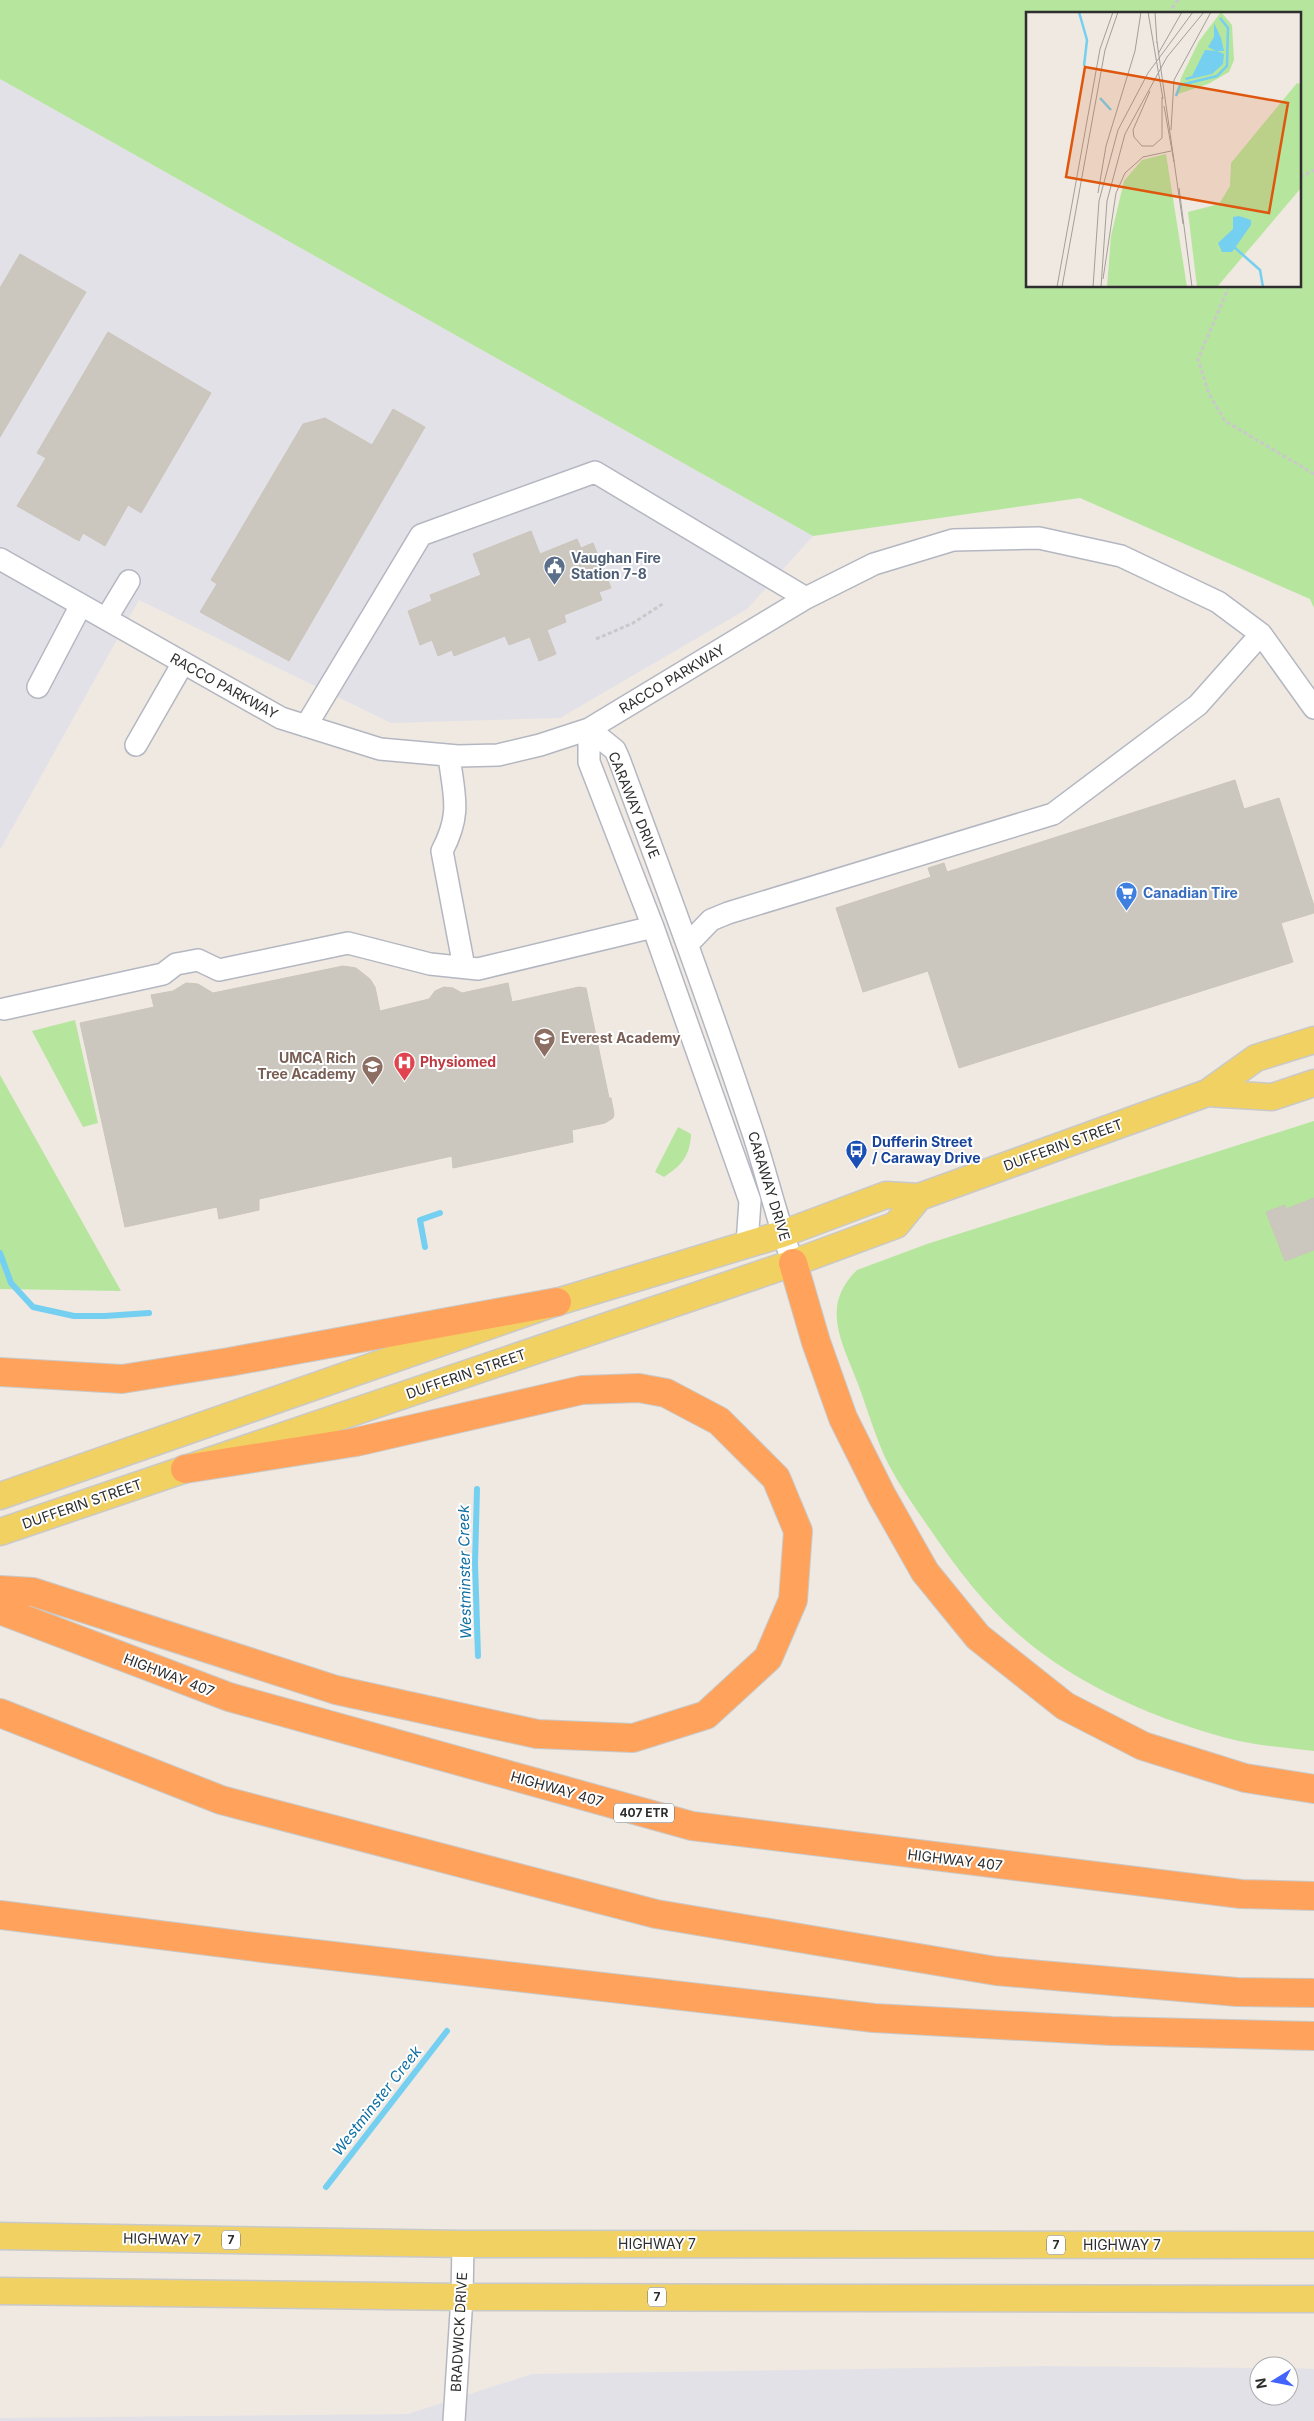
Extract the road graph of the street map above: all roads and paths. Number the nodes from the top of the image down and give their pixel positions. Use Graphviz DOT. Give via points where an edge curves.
graph roads {
  1 [pos="1180,0"];
  2 [pos="1170,12"];
  3 [pos="1314,170"];
  4 [pos="1302,177"];
  5 [pos="1227,288"];
  6 [pos="1314,474"];
  7 [pos="0,559"];
  8 [pos="129,580"];
  9 [pos="806,598"];
  10 [pos="664,603"];
  11 [pos="80,605"];
  12 [pos="106,620"];
  13 [pos="1261,634"];
  14 [pos="596,639"];
  15 [pos="183,663"];
  16 [pos="38,687"];
  17 [pos="1314,708"];
  18 [pos="306,726"];
  19 [pos="589,729"];
  20 [pos="136,745"];
  21 [pos="450,756"];
  22 [pos="653,927"];
  23 [pos="688,944"];
  24 [pos="464,967"];
  25 [pos="4,1009"];
  26 [pos="1314,1040"];
  27 [pos="1314,1083"];
  28 [pos="1206,1093"];
  29 [pos="919,1197"];
  30 [pos="782,1234"];
  31 [pos="746,1244"];
  32 [pos="793,1262"];
  33 [pos="557,1302"];
  34 [pos="0,1372"];
  35 [pos="185,1469"];
  36 [pos="0,1496"];
  37 [pos="0,1532"];
  38 [pos="0,1590"];
  39 [pos="0,1610"];
  40 [pos="0,1713"];
  41 [pos="1314,1789"];
  42 [pos="1314,1896"];
  43 [pos="0,1915"];
  44 [pos="1314,1993"];
  45 [pos="1314,2036"];
  46 [pos="0,2236"];
  47 [pos="463,2244"];
  48 [pos="1314,2245"];
  49 [pos="0,2291"];
  50 [pos="462,2297"];
  51 [pos="1314,2299"];
  52 [pos="454,2421"];
  1 -- 2 [label="path"];
  3 -- 4 [label="path"];
  5 -- 6 [label="path" via="1198,359 1209,394 1225,421"];
  7 -- 11 [label="street, RACCO PARKWAY"];
  8 -- 12 [label="street"];
  9 -- 13 [label="street, RACCO PARKWAY" via="874,564 953,540 1039,538 1121,556 1218,602"];
  9 -- 18 [label="street" via="595,472 422,535"];
  9 -- 19 [label="street, RACCO PARKWAY"];
  10 -- 14 [label="path" via="634,623"];
  11 -- 12 [label="street, RACCO PARKWAY"];
  11 -- 16 [label="street"];
  12 -- 15 [label="street, RACCO PARKWAY"];
  13 -- 17 [label="street, RACCO PARKWAY"];
  13 -- 23 [label="street" via="1198,705 1053,814 728,913 711,920"];
  15 -- 18 [label="street, RACCO PARKWAY" via="281,718"];
  15 -- 20 [label="street"];
  18 -- 21 [label="street, RACCO PARKWAY" via="380,749"];
  19 -- 21 [label="street, RACCO PARKWAY" via="498,754"];
  19 -- 22 [label="street, CARAWAY DRIVE" via="588,762"];
  19 -- 23 [label="street, CARAWAY DRIVE" via="615,750"];
  21 -- 24 [label="street" via="456,811 451,834 442,851"];
  22 -- 24 [label="street" via="478,969"];
  22 -- 31 [label="street, CARAWAY DRIVE" via="750,1201"];
  23 -- 30 [label="street, CARAWAY DRIVE" via="754,1135"];
  24 -- 25 [label="street" via="430,964 348,943 219,970 198,960 176,964 163,974"];
  26 -- 28 [label="main road, DUFFERIN STREET" via="1256,1058"];
  27 -- 28 [label="main road, DUFFERIN STREET" via="1272,1097"];
  28 -- 29 [label="main road, DUFFERIN STREET"];
  29 -- 30 [label="main road, DUFFERIN STREET" via="886,1195"];
  29 -- 32 [label="main road, DUFFERIN STREET" via="896,1225"];
  30 -- 31 [label="main road, DUFFERIN STREET"];
  30 -- 32 [label="street, CARAWAY DRIVE"];
  31 -- 33 [label="main road, DUFFERIN STREET"];
  32 -- 35 [label="main road, DUFFERIN STREET"];
  32 -- 41 [label="highway" via="816,1342 843,1418 925,1572 978,1637 1065,1706 1143,1746 1245,1778"];
  33 -- 34 [label="highway" via="229,1362 122,1378"];
  33 -- 36 [label="main road, DUFFERIN STREET"];
  35 -- 37 [label="main road, DUFFERIN STREET"];
  35 -- 38 [label="highway" via="356,1442 582,1390 639,1388 666,1393 719,1421 776,1478 798,1531 792,1600 768,1658 706,1715 633,1738 537,1734 336,1690 33,1592"];
  39 -- 42 [label="highway, HIGHWAY 407 / 407 ETR" via="229,1697 692,1826 1241,1894"];
  40 -- 44 [label="highway" via="221,1800 656,1914 996,1971 1237,1992"];
  43 -- 45 [label="highway" via="332,1957 874,2018 1111,2032"];
  46 -- 47 [label="main road, HIGHWAY 7 / 7"];
  47 -- 48 [label="main road, HIGHWAY 7 / 7"];
  47 -- 50 [label="street, BRADWICK DRIVE"];
  49 -- 50 [label="main road, 7"];
  50 -- 51 [label="main road, 7"];
  50 -- 52 [label="street, BRADWICK DRIVE"];
}
